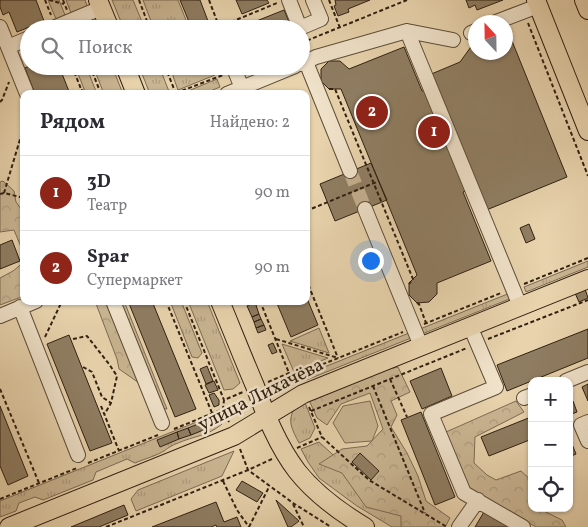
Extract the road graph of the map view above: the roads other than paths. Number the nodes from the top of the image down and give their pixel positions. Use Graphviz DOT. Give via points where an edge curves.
graph roads {
  1 [pos="313,0"];
  2 [pos="584,0"];
  3 [pos="283,2"];
  4 [pos="537,3"];
  5 [pos="100,4"];
  6 [pos="588,10"];
  7 [pos="511,15"];
  8 [pos="69,20"];
  9 [pos="106,20"];
  10 [pos="295,20"];
  11 [pos="310,24"];
  12 [pos="0,27"];
  13 [pos="406,31"];
  14 [pos="453,40"];
  15 [pos="20,42"];
  16 [pos="8,47"];
  17 [pos="310,60"];
  18 [pos="129,75"];
  19 [pos="232,75"];
  20 [pos="274,75"];
  21 [pos="306,75"];
  22 [pos="242,88"];
  23 [pos="25,90"];
  24 [pos="134,90"];
  25 [pos="237,90"];
  26 [pos="588,131"];
  27 [pos="350,171"];
  28 [pos="365,209"];
  29 [pos="588,279"];
  30 [pos="27,305"];
  31 [pos="115,305"];
  32 [pos="222,305"];
  33 [pos="520,306"];
  34 [pos="20,308"];
  35 [pos="0,316"];
  36 [pos="470,326"];
  37 [pos="421,346"];
  38 [pos="588,372"];
  39 [pos="573,378"];
  40 [pos="266,416"];
  41 [pos="588,422"];
  42 [pos="165,429"];
  43 [pos="588,441"];
  44 [pos="78,455"];
  45 [pos="478,500"];
  46 [pos="9,527"];
  47 [pos="365,527"];
  48 [pos="460,527"];
  49 [pos="523,527"];
  1 -- 11 [label="lane" via="321,19"];
  2 -- 6 [label="main road"];
  3 -- 10 [label="lane"];
  4 -- 7 [label="lane"];
  4 -- 26 [label="main road"];
  5 -- 8 [label="lane"];
  5 -- 9 [label="main road"];
  12 -- 16 [label="lane"];
  13 -- 14 [label="lane"];
  13 -- 17 [label="lane"];
  13 -- 33 [label="lane"];
  15 -- 16 [label="lane"];
  16 -- 23 [label="lane"];
  18 -- 24 [label="main road"];
  19 -- 22 [label="lane"];
  20 -- 22 [label="lane"];
  21 -- 27 [label="lane"];
  22 -- 25 [label="lane"];
  28 -- 37 [label="lane" via="420,326"];
  29 -- 33 [label="main road, улица Лихачёва"];
  30 -- 34 [label="lane"];
  31 -- 42 [label="lane"];
  32 -- 40 [label="main road"];
  33 -- 36 [label="main road, улица Лихачёва"];
  34 -- 35 [label="lane"];
  34 -- 44 [label="lane"];
  36 -- 37 [label="main road, улица Лихачёва"];
  36 -- 45 [label="lane" via="496,387 431,414 464,493"];
  37 -- 40 [label="main road, улица Лихачёва" via="303,394"];
  38 -- 39 [label="lane"];
  40 -- 46 [label="main road, улица Лихачёва" via="234,436"];
  40 -- 47 [label="main road" via="284,453 298,472 329,503"];
  41 -- 43 [label="lane" via="582,425"];
  45 -- 48 [label="lane"];
  45 -- 49 [label="lane"];
}
